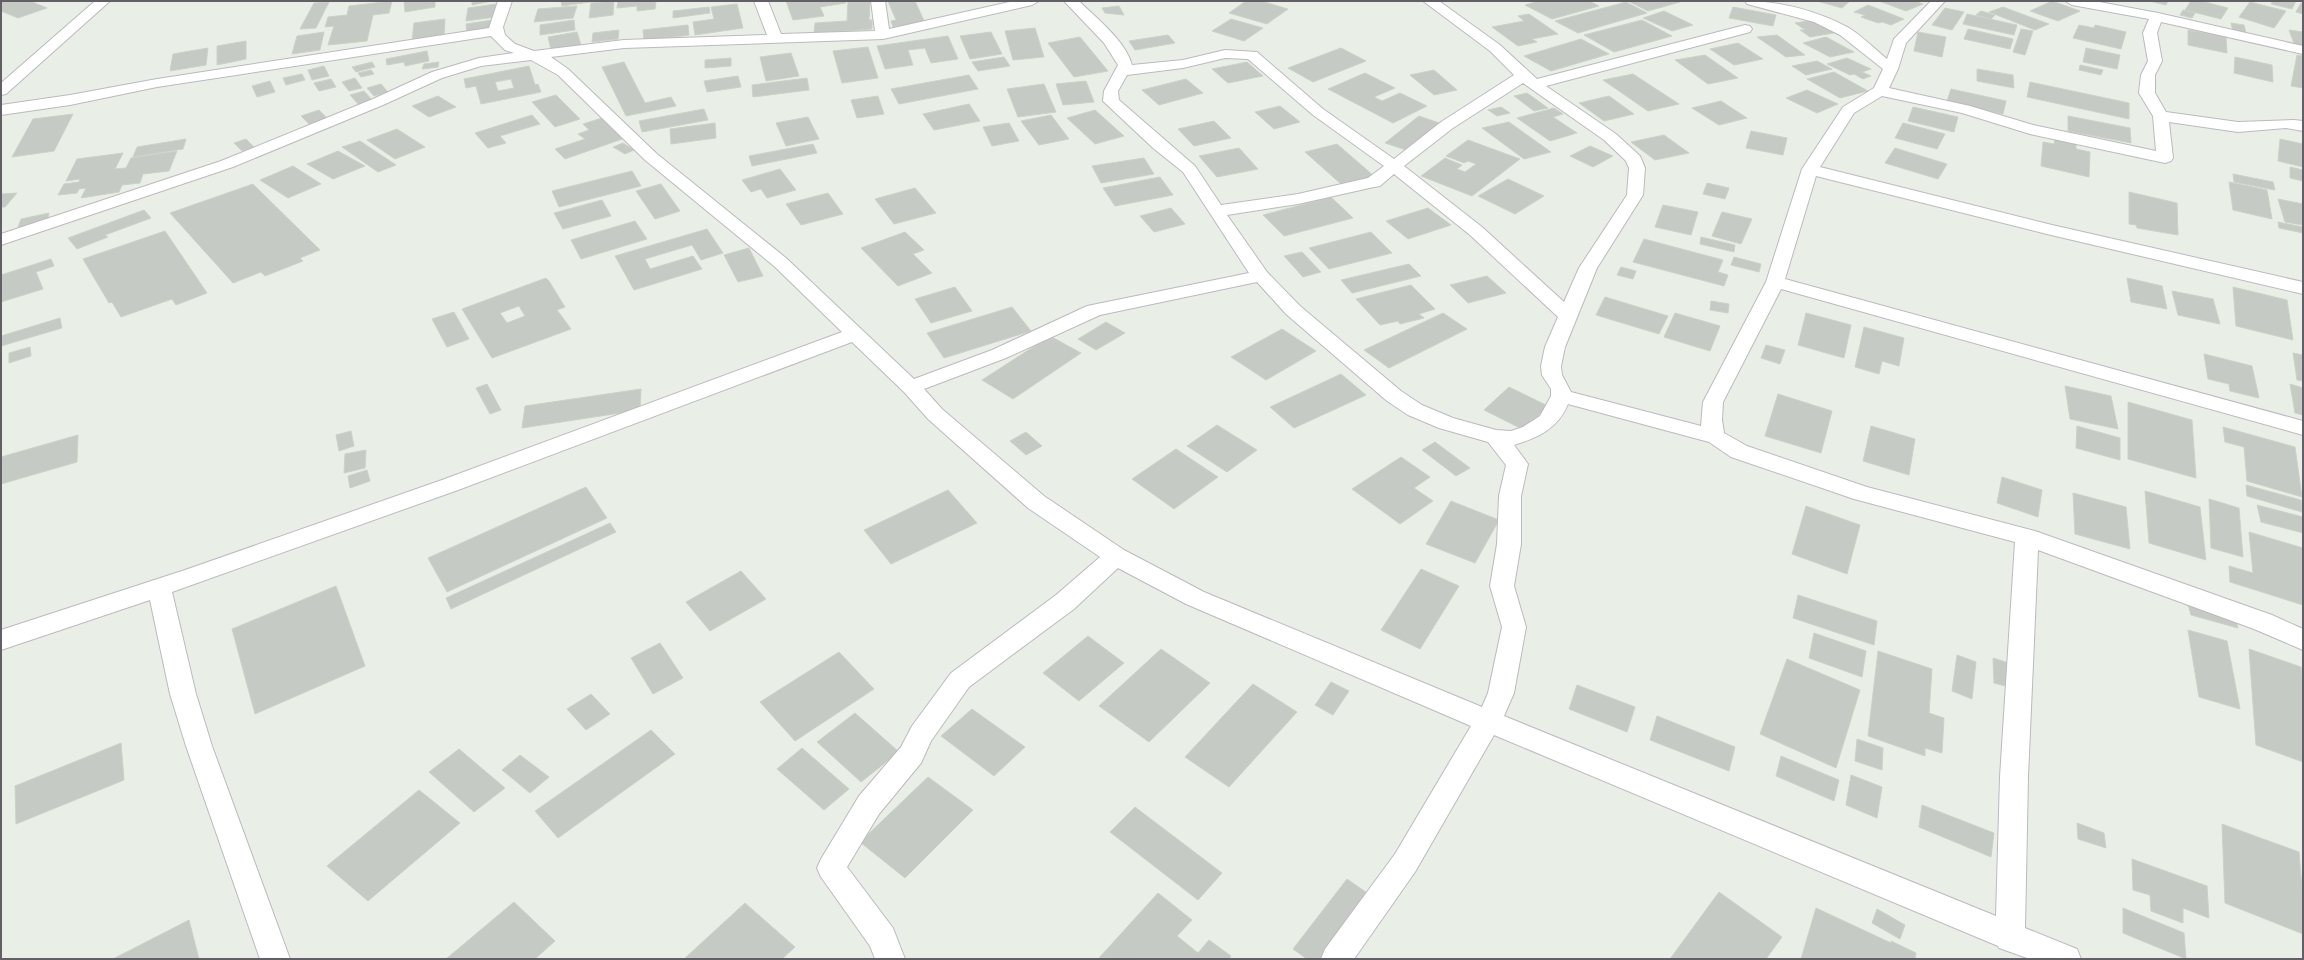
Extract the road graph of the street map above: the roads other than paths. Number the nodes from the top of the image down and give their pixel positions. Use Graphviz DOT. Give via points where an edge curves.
graph roads {
  1 [pos="103,1"];
  2 [pos="505,1"];
  3 [pos="761,1"];
  4 [pos="878,1"];
  5 [pos="965,1"];
  6 [pos="1032,1"];
  7 [pos="1071,1"];
  8 [pos="1430,1"];
  9 [pos="1752,1"];
  10 [pos="1938,1"];
  11 [pos="2072,1"];
  12 [pos="980,14"];
  13 [pos="2158,17"];
  14 [pos="1745,29"];
  15 [pos="497,31"];
  16 [pos="883,35"];
  17 [pos="775,37"];
  18 [pos="2303,50"];
  19 [pos="532,55"];
  20 [pos="1890,68"];
  21 [pos="1122,71"];
  22 [pos="1529,80"];
  23 [pos="1880,90"];
  24 [pos="1,91"];
  25 [pos="1,110"];
  26 [pos="2161,116"];
  27 [pos="2303,126"];
  28 [pos="1395,167"];
  29 [pos="1810,169"];
  30 [pos="1216,211"];
  31 [pos="1,240"];
  32 [pos="1261,276"];
  33 [pos="1774,282"];
  34 [pos="2303,288"];
  35 [pos="1567,315"];
  36 [pos="854,334"];
  37 [pos="910,387"];
  38 [pos="1561,396"];
  39 [pos="2303,428"];
  40 [pos="1530,432"];
  41 [pos="1496,437"];
  42 [pos="1716,437"];
  43 [pos="1517,464"];
  44 [pos="2027,537"];
  45 [pos="1116,556"];
  46 [pos="159,587"];
  47 [pos="1,640"];
  48 [pos="2303,640"];
  49 [pos="1488,721"];
  50 [pos="2010,938"];
  51 [pos="275,959"];
  52 [pos="890,959"];
  53 [pos="1336,959"];
  54 [pos="2066,959"];
  1 -- 24 [label="street"];
  2 -- 15 [label="street"];
  3 -- 17 [label="street"];
  4 -- 16 [label="street"];
  5 -- 12 [label="street"];
  6 -- 12 [label="street"];
  7 -- 21 [label="street" via="1124,60"];
  8 -- 22 [label="street" via="1494,48"];
  9 -- 20 [label="street" via="1819,18 1845,32"];
  10 -- 20 [label="street" via="1899,42"];
  11 -- 13 [label="street"];
  12 -- 16 [label="street"];
  13 -- 18 [label="street"];
  13 -- 26 [label="street" via="2152,24 2150,33 2155,60 2148,75 2147,93"];
  14 -- 22 [label="street"];
  15 -- 19 [label="street" via="498,36 510,47"];
  15 -- 25 [label="street" via="157,83"];
  16 -- 17 [label="street"];
  17 -- 19 [label="street" via="624,44"];
  19 -- 31 [label="street" via="479,62 437,75 372,105 227,164"];
  19 -- 36 [label="street" via="563,72 651,157 780,262"];
  20 -- 23 [label="street"];
  21 -- 28 [label="street" via="1183,64 1233,53 1252,55 1318,112"];
  21 -- 30 [label="street" via="1111,91 1111,101 1189,169"];
  22 -- 28 [label="street" via="1447,125"];
  22 -- 35 [label="street" via="1610,137 1634,159 1637,168 1635,194 1588,268"];
  23 -- 26 [label="street" via="1965,109 2030,129 2165,158"];
  23 -- 29 [label="street" via="1848,110"];
  26 -- 27 [label="street" via="2236,127 2277,122"];
  28 -- 30 [label="street" via="1374,182 1298,199"];
  28 -- 35 [label="street" via="1476,232"];
  29 -- 33 [label="street"];
  29 -- 34 [label="street" via="2051,230"];
  30 -- 32 [label="street"];
  32 -- 37 [label="street" via="1094,310 999,354"];
  32 -- 41 [label="street" via="1293,310 1394,396 1415,410 1446,423"];
  33 -- 39 [label="street"];
  33 -- 42 [label="street" via="1713,402 1710,419"];
  35 -- 38 [label="street" via="1551,366 1552,375 1561,389"];
  36 -- 37 [label="street"];
  36 -- 46 [label="street" via="450,485"];
  37 -- 45 [label="street" via="935,414 1036,502"];
  38 -- 40 [label="street" via="1547,421"];
  38 -- 42 [label="street"];
  40 -- 41 [label="street" via="1512,438"];
  40 -- 43 [label="street" via="1523,456"];
  41 -- 43 [label="street"];
  42 -- 44 [label="street" via="1733,449 1879,499"];
  43 -- 49 [label="street" via="1510,496 1509,544 1502,586 1514,627 1501,693"];
  44 -- 48 [label="street" via="2263,622"];
  44 -- 50 [label="street" via="2014,777"];
  45 -- 49 [label="street" via="1195,598"];
  45 -- 52 [label="street" via="1065,602 960,680 921,734 911,755 869,805 831,868 882,938"];
  46 -- 47 [label="street"];
  46 -- 51 [label="street" via="183,694 199,746"];
  49 -- 50 [label="street"];
  49 -- 53 [label="street" via="1405,863"];
  50 -- 54 [label="street"];
}
